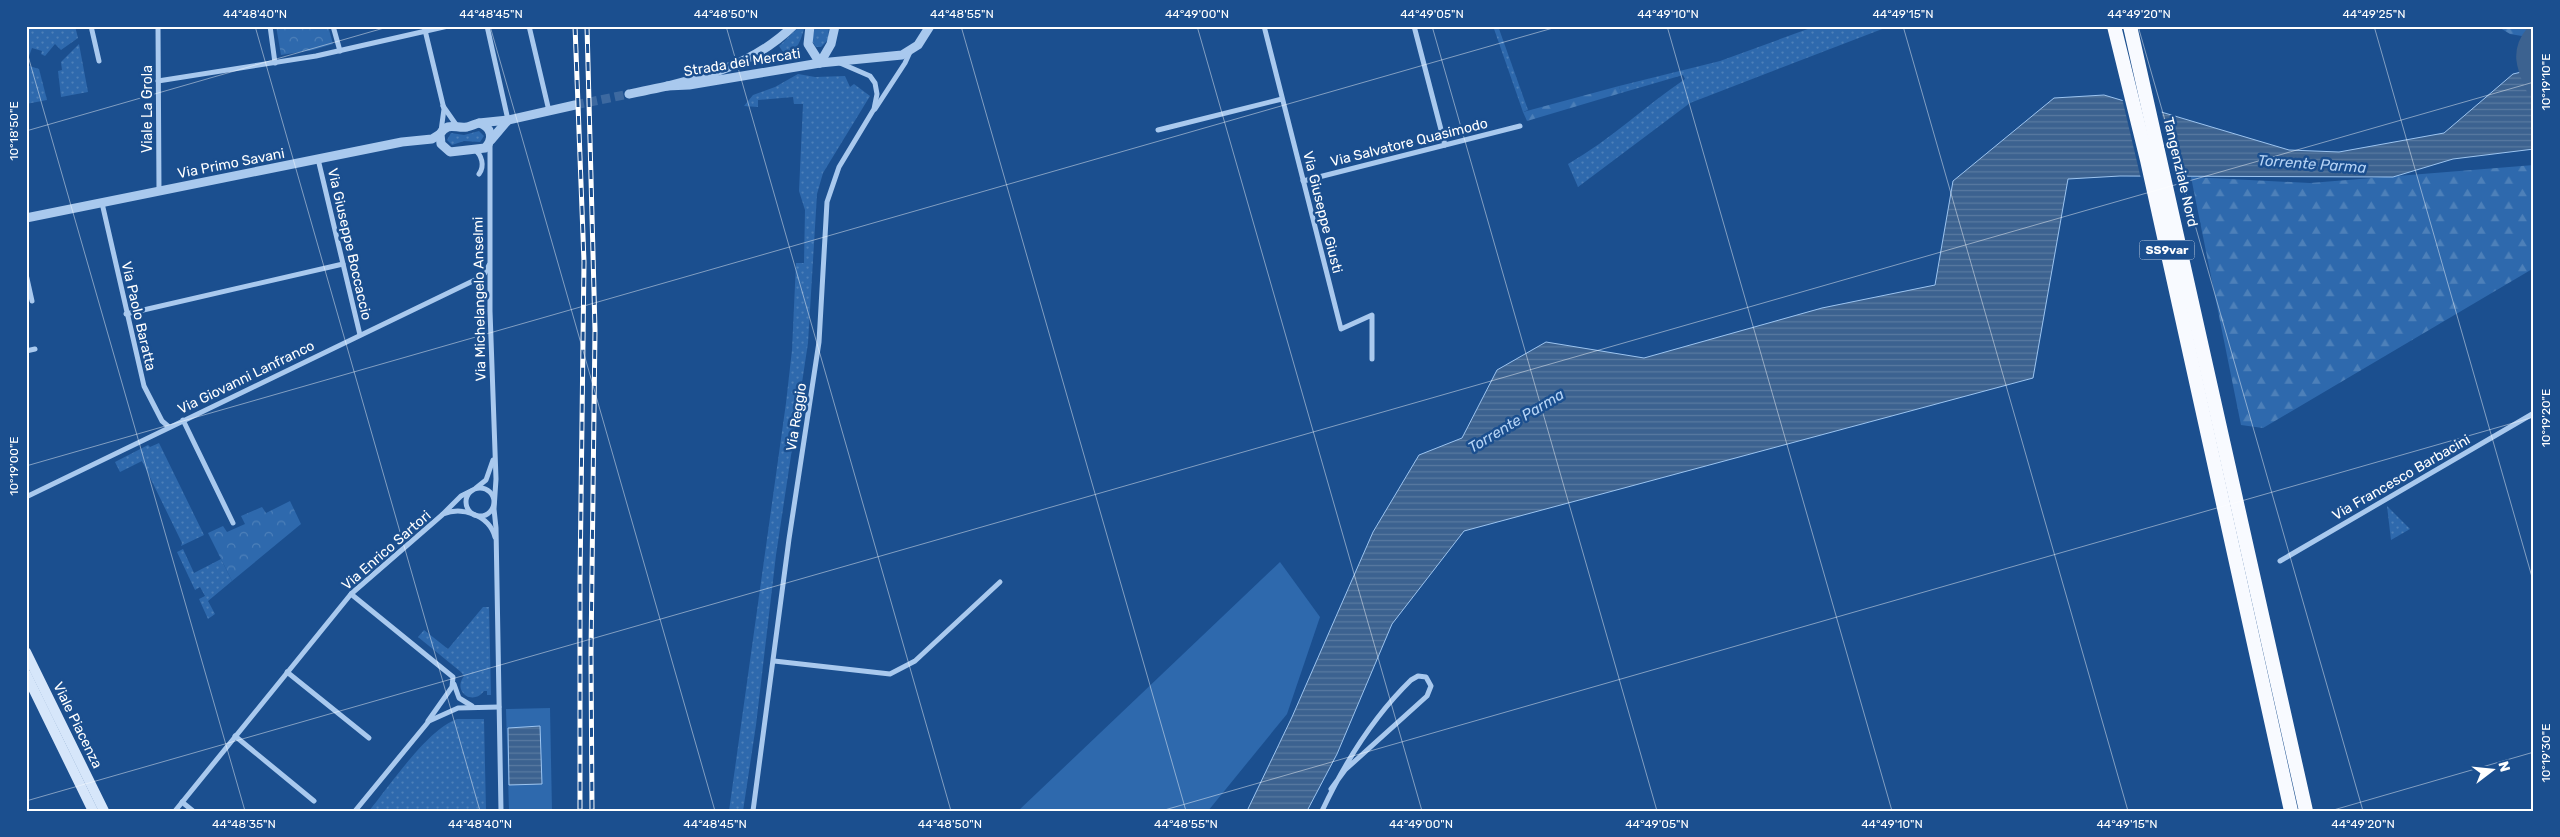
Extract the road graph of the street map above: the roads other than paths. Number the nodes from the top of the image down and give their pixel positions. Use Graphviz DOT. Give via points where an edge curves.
graph roads {
  1 [pos="92,26"];
  2 [pos="158,26"];
  3 [pos="270,26"];
  4 [pos="333,26"];
  5 [pos="448,26"];
  6 [pos="487,26"];
  7 [pos="529,26"];
  8 [pos="793,26"];
  9 [pos="810,26"];
  10 [pos="835,26"];
  11 [pos="930,26"];
  12 [pos="1264,26"];
  13 [pos="1414,26"];
  14 [pos="2114,26"];
  15 [pos="2130,26"];
  16 [pos="425,29"];
  17 [pos="340,51"];
  18 [pos="910,52"];
  19 [pos="98,61"];
  20 [pos="834,62"];
  21 [pos="275,63"];
  22 [pos="820,63"];
  23 [pos="158,81"];
  24 [pos="667,86"];
  25 [pos="629,94"];
  26 [pos="1282,99"];
  27 [pos="443,106"];
  28 [pos="575,106"];
  29 [pos="874,109"];
  30 [pos="549,111"];
  31 [pos="508,120"];
  32 [pos="479,123"];
  33 [pos="459,126"];
  34 [pos="1520,126"];
  35 [pos="1158,130"];
  36 [pos="440,134"];
  37 [pos="490,142"];
  38 [pos="1445,145"];
  39 [pos="473,149"];
  40 [pos="318,159"];
  41 [pos="479,174"];
  42 [pos="1303,181"];
  43 [pos="158,191"];
  44 [pos="102,203"];
  45 [pos="26,218"];
  46 [pos="490,260"];
  47 [pos="343,264"];
  48 [pos="26,274"];
  49 [pos="477,279"];
  50 [pos="490,289"];
  51 [pos="32,301"];
  52 [pos="126,314"];
  53 [pos="360,335"];
  54 [pos="35,349"];
  55 [pos="26,351"];
  56 [pos="1372,359"];
  57 [pos="2532,414"];
  58 [pos="183,420"];
  59 [pos="169,427"];
  60 [pos="494,457"];
  61 [pos="472,490"];
  62 [pos="26,497"];
  63 [pos="494,502"];
  64 [pos="442,515"];
  65 [pos="475,515"];
  66 [pos="233,523"];
  67 [pos="495,537"];
  68 [pos="2280,561"];
  69 [pos="1000,582"];
  70 [pos="352,594"];
  71 [pos="26,652"];
  72 [pos="774,661"];
  73 [pos="287,672"];
  74 [pos="26,674"];
  75 [pos="454,684"];
  76 [pos="476,707"];
  77 [pos="499,707"];
  78 [pos="426,723"];
  79 [pos="235,736"];
  80 [pos="369,738"];
  81 [pos="2290,738"];
  82 [pos="1331,789"];
  83 [pos="314,801"];
  84 [pos="182,802"];
  85 [pos="2290,807"];
  86 [pos="94,811"];
  87 [pos="104,811"];
  88 [pos="175,811"];
  89 [pos="193,811"];
  90 [pos="355,811"];
  91 [pos="501,811"];
  92 [pos="753,811"];
  93 [pos="1322,811"];
  94 [pos="2306,811"];
  95 [pos="2315,811"];
  1 -- 19 [label="street"];
  2 -- 23 [label="street, Viale La Grola"];
  3 -- 21 [label="street"];
  4 -- 17 [label="street"];
  5 -- 16 [label="street"];
  6 -- 31 [label="street"];
  7 -- 30 [label="street"];
  8 -- 24 [label="street, Strada dei Mercati" via="766,50 739,65"];
  9 -- 22 [label="street, Strada dei Mercati" via="808,44"];
  10 -- 22 [label="street, Strada dei Mercati" via="831,44"];
  11 -- 18 [label="street" via="918,46"];
  12 -- 26 [label="street, Via Giuseppe Giusti"];
  13 -- 38 [label="street"];
  14 -- 85 [label="highway, SS9var"];
  15 -- 81 [label="highway, Tangenziale Nord / SS9var"];
  16 -- 17 [label="street"];
  16 -- 27 [label="street"];
  17 -- 21 [label="street"];
  18 -- 20 [label="street" via="892,57"];
  18 -- 29 [label="street"];
  20 -- 22 [label="street"];
  20 -- 29 [label="street, Via Reggio" via="861,70 872,78 877,91"];
  21 -- 23 [label="street"];
  22 -- 24 [label="street, Strada dei Mercati"];
  23 -- 43 [label="street, Viale La Grola"];
  24 -- 25 [label="street, Strada dei Mercati"];
  26 -- 35 [label="street"];
  26 -- 42 [label="street, Via Giuseppe Giusti"];
  27 -- 33 [label="street"];
  27 -- 36 [label="street"];
  28 -- 30 [label="street, Via Primo Savani"];
  29 -- 72 [label="street, Via Reggio" via="839,167 827,202 819,342"];
  30 -- 31 [label="street, Via Primo Savani"];
  31 -- 32 [label="street, Via Primo Savani"];
  31 -- 37 [label="street"];
  32 -- 33 [label="street, Via Primo Savani"];
  32 -- 37 [label="street" via="490,131"];
  33 -- 36 [label="street, Via Primo Savani" via="449,126"];
  34 -- 38 [label="street, Via Salvatore Quasimodo"];
  36 -- 39 [label="street" via="441,144 448,151"];
  36 -- 40 [label="street, Via Primo Savani" via="432,139"];
  37 -- 39 [label="street" via="483,149"];
  37 -- 46 [label="street, Via Michelangelo Anselmi"];
  38 -- 42 [label="street, Via Salvatore Quasimodo"];
  39 -- 41 [label="street" via="482,160"];
  40 -- 43 [label="street, Via Primo Savani"];
  40 -- 47 [label="street, Via Giuseppe Boccaccio"];
  42 -- 56 [label="street, Via Giuseppe Giusti" via="1341,329 1372,315"];
  43 -- 44 [label="street, Via Primo Savani"];
  44 -- 45 [label="street, Via Primo Savani"];
  44 -- 52 [label="street, Via Paolo Baratta"];
  46 -- 49 [label="street" via="487,270"];
  46 -- 50 [label="street, Via Michelangelo Anselmi"];
  47 -- 52 [label="street"];
  47 -- 53 [label="street, Via Giuseppe Boccaccio"];
  48 -- 51 [label="street"];
  49 -- 50 [label="street" via="484,279"];
  49 -- 53 [label="street, Via Giovanni Lanfranco"];
  50 -- 60 [label="street, Via Michelangelo Anselmi"];
  52 -- 59 [label="street, Via Paolo Baratta" via="144,386 162,421"];
  53 -- 58 [label="street, Via Giovanni Lanfranco"];
  54 -- 55 [label="street"];
  57 -- 68 [label="street, Via Francesco Barbacini"];
  58 -- 59 [label="street, Via Giovanni Lanfranco"];
  58 -- 66 [label="street"];
  59 -- 62 [label="street, Via Giovanni Lanfranco"];
  60 -- 61 [label="street, Via Michelangelo Anselmi" via="486,480"];
  60 -- 63 [label="street, Via Michelangelo Anselmi"];
  61 -- 63 [label="street" via="488,490"];
  61 -- 64 [label="street, Via Enrico Sartori"];
  61 -- 65 [label="street" via="466,504"];
  63 -- 65 [label="street" via="488,513"];
  63 -- 67 [label="street, Via Michelangelo Anselmi"];
  64 -- 65 [label="street, Via Enrico Sartori" via="457,511"];
  64 -- 70 [label="street, Via Enrico Sartori"];
  65 -- 67 [label="street" via="486,522"];
  67 -- 77 [label="street, Via Michelangelo Anselmi"];
  69 -- 72 [label="street" via="915,661 890,674"];
  70 -- 73 [label="street, Via Enrico Sartori"];
  70 -- 75 [label="street" via="452,675"];
  71 -- 87 [label="main road, Viale Piacenza"];
  72 -- 92 [label="street, Via Reggio"];
  73 -- 79 [label="street, Via Enrico Sartori"];
  73 -- 80 [label="street"];
  74 -- 86 [label="main road, Viale Piacenza"];
  75 -- 76 [label="street" via="459,698"];
  75 -- 78 [label="street"];
  76 -- 77 [label="street"];
  76 -- 78 [label="street" via="452,710"];
  77 -- 91 [label="street, Via Michelangelo Anselmi"];
  78 -- 90 [label="street"];
  79 -- 83 [label="street"];
  79 -- 84 [label="street, Via Enrico Sartori"];
  81 -- 94 [label="highway"];
  81 -- 95 [label="highway" via="2306,776"];
  82 -- 82 [label="street" via="1345,770 1427,696 1431,686 1426,677 1421,675 1411,680 1378,716"];
  82 -- 93 [label="street"];
  84 -- 88 [label="street, Via Enrico Sartori"];
  84 -- 89 [label="street"];
}
